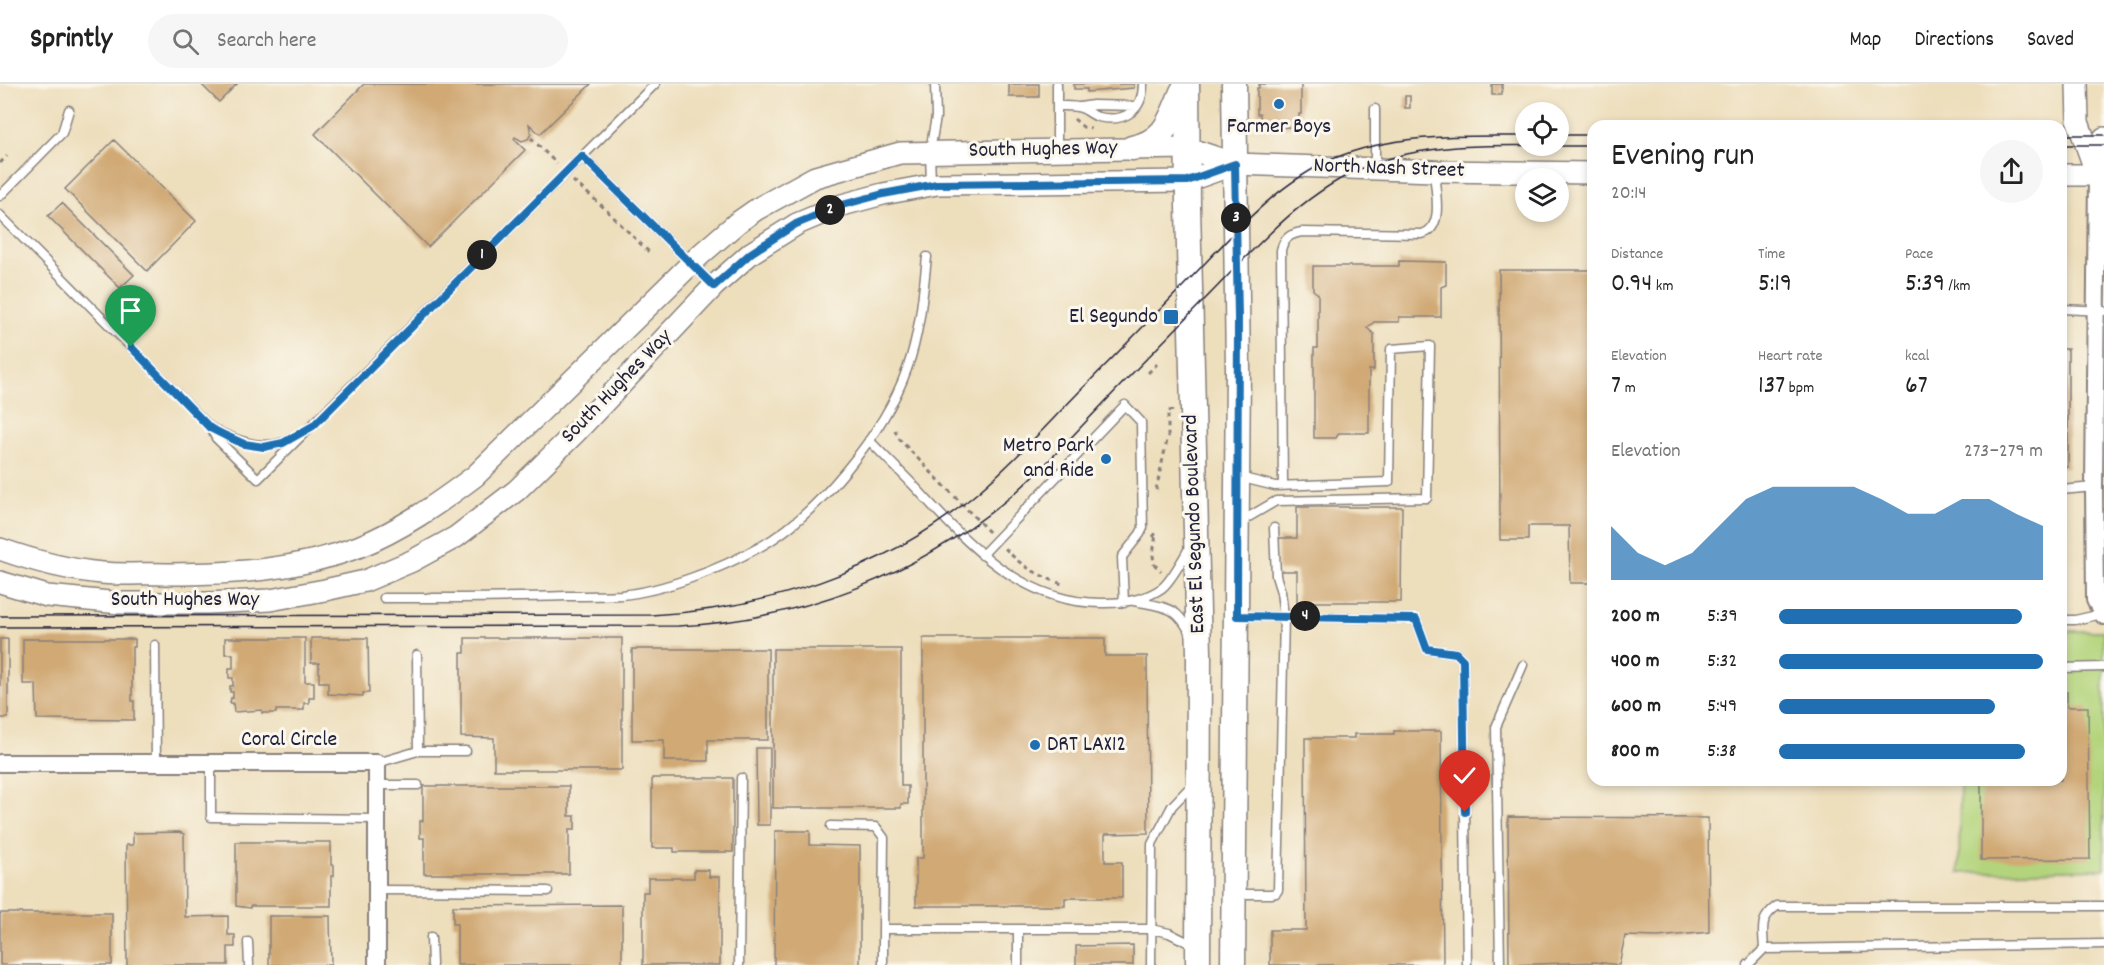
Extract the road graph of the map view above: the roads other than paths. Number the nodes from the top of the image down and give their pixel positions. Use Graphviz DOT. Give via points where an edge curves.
graph roads {
  1 [pos="655,84"];
  2 [pos="934,84"];
  3 [pos="1057,84"];
  4 [pos="1143,84"];
  5 [pos="1186,84"];
  6 [pos="1234,84"];
  7 [pos="2077,84"];
  8 [pos="1057,106"];
  9 [pos="1375,109"];
  10 [pos="69,110"];
  11 [pos="2104,138"];
  12 [pos="1132,148"];
  13 [pos="1187,148"];
  14 [pos="1057,149"];
  15 [pos="930,152"];
  16 [pos="582,156"];
  17 [pos="1235,164"];
  18 [pos="1375,169"];
  19 [pos="1434,171"];
  20 [pos="1587,172"];
  21 [pos="2067,175"];
  22 [pos="2101,175"];
  23 [pos="1187,181"];
  24 [pos="931,185"];
  25 [pos="0,196"];
  26 [pos="0,215"];
  27 [pos="927,257"];
  28 [pos="691,263"];
  29 [pos="714,286"];
  30 [pos="2067,309"];
  31 [pos="2100,311"];
  32 [pos="2099,357"];
  33 [pos="313,426"];
  34 [pos="210,428"];
  35 [pos="869,440"];
  36 [pos="1237,476"];
  37 [pos="1284,485"];
  38 [pos="2094,487"];
  39 [pos="2067,489"];
  40 [pos="1237,524"];
  41 [pos="1274,528"];
  42 [pos="1196,539"];
  43 [pos="0,549"];
  44 [pos="982,555"];
  45 [pos="0,582"];
  46 [pos="384,598"];
  47 [pos="1134,601"];
  48 [pos="1124,603"];
  49 [pos="2103,615"];
  50 [pos="1237,616"];
  51 [pos="1284,616"];
  52 [pos="2067,620"];
  53 [pos="155,645"];
  54 [pos="1199,653"];
  55 [pos="417,655"];
  56 [pos="1522,665"];
  57 [pos="2104,667"];
  58 [pos="2067,668"];
  59 [pos="466,750"];
  60 [pos="418,751"];
  61 [pos="0,763"];
  62 [pos="156,763"];
  63 [pos="211,763"];
  64 [pos="376,763"];
  65 [pos="741,778"];
  66 [pos="1198,778"];
  67 [pos="418,784"];
  68 [pos="376,785"];
  69 [pos="376,819"];
  70 [pos="831,826"];
  71 [pos="376,890"];
  72 [pos="548,891"];
  73 [pos="1233,894"];
  74 [pos="2104,906"];
  75 [pos="883,929"];
  76 [pos="1018,929"];
  77 [pos="1151,929"];
  78 [pos="431,937"];
  79 [pos="248,942"];
  80 [pos="2104,944"];
  81 [pos="1764,949"];
  82 [pos="1198,957"];
  83 [pos="249,965"];
  84 [pos="377,965"];
  85 [pos="432,965"];
  86 [pos="739,965"];
  87 [pos="883,965"];
  88 [pos="1018,965"];
  89 [pos="1150,965"];
  90 [pos="1233,965"];
  91 [pos="1467,965"];
  92 [pos="1500,965"];
  93 [pos="1748,965"];
  1 -- 16 [label="lane"];
  2 -- 15 [label="lane" via="936,117"];
  3 -- 8 [label="lane"];
  4 -- 8 [label="lane" via="1143,96 1130,115 1097,117 1080,107"];
  5 -- 12 [label="main road" via="1167,127 1144,146"];
  5 -- 13 [label="main road, East El Segundo Boulevard"];
  6 -- 17 [label="main road, East El Segundo Boulevard"];
  7 -- 22 [label="street" via="2078,122"];
  8 -- 14 [label="lane"];
  9 -- 18 [label="lane"];
  10 -- 25 [label="lane" via="62,133"];
  11 -- 22 [label="street"];
  12 -- 13 [label="street, South Hughes Way"];
  12 -- 14 [label="street, South Hughes Way"];
  13 -- 17 [label="street, North Nash Street"];
  13 -- 23 [label="main road, East El Segundo Boulevard"];
  14 -- 15 [label="street, South Hughes Way"];
  15 -- 24 [label="lane"];
  15 -- 28 [label="street, South Hughes Way" via="900,153 815,177 757,209"];
  16 -- 28 [label="lane"];
  16 -- 33 [label="lane"];
  17 -- 18 [label="street, North Nash Street"];
  17 -- 23 [label="street, South Hughes Way"];
  17 -- 36 [label="main road, East El Segundo Boulevard"];
  18 -- 19 [label="street, North Nash Street"];
  19 -- 20 [label="street, North Nash Street"];
  19 -- 37 [label="lane" via="1436,220 1428,232 1302,232 1283,242"];
  21 -- 22 [label="street"];
  22 -- 31 [label="street"];
  23 -- 24 [label="street, South Hughes Way"];
  23 -- 42 [label="main road, East El Segundo Boulevard"];
  24 -- 29 [label="street, South Hughes Way" via="842,205 796,224 751,253"];
  26 -- 34 [label="lane"];
  27 -- 35 [label="lane" via="920,319 907,369"];
  28 -- 29 [label="lane"];
  28 -- 43 [label="street, South Hughes Way" via="475,476 438,504 360,546 323,559 265,570 212,574 101,573"];
  29 -- 45 [label="street, South Hughes Way" via="517,490 456,537 374,577 270,600 208,603 120,603 47,596"];
  30 -- 31 [label="lane"];
  31 -- 32 [label="street"];
  32 -- 38 [label="street"];
  33 -- 34 [label="lane" via="289,440 264,447 244,444"];
  33 -- 34 [label="lane" via="258,479"];
  35 -- 44 [label="lane"];
  35 -- 46 [label="lane" via="821,498 790,526 759,548 680,581 622,595"];
  36 -- 37 [label="lane"];
  36 -- 40 [label="main road, East El Segundo Boulevard"];
  37 -- 40 [label="lane" via="1389,482 1391,349 1430,346 1427,498 1276,501"];
  38 -- 39 [label="lane"];
  38 -- 49 [label="street" via="2096,600"];
  40 -- 50 [label="main road, East El Segundo Boulevard"];
  41 -- 51 [label="lane" via="1276,576"];
  42 -- 47 [label="lane" via="1162,588"];
  42 -- 54 [label="main road, East El Segundo Boulevard"];
  44 -- 48 [label="lane" via="1045,594 1094,603"];
  44 -- 48 [label="lane" via="1125,405 1141,423 1143,528 1122,557"];
  47 -- 48 [label="lane"];
  47 -- 54 [label="lane" via="1177,613"];
  49 -- 52 [label="lane"];
  50 -- 51 [label="lane"];
  50 -- 73 [label="main road, East El Segundo Boulevard"];
  51 -- 73 [label="lane" via="1278,890 1271,894"];
  51 -- 91 [label="lane" via="1416,619 1427,649 1456,653 1463,660"];
  53 -- 62 [label="lane"];
  54 -- 66 [label="main road, East El Segundo Boulevard"];
  55 -- 60 [label="lane"];
  56 -- 92 [label="lane" via="1496,727"];
  57 -- 58 [label="lane"];
  59 -- 60 [label="lane"];
  60 -- 64 [label="lane"];
  61 -- 62 [label="street, Coral Circle"];
  62 -- 63 [label="street, Coral Circle"];
  63 -- 64 [label="street, Coral Circle"];
  63 -- 69 [label="lane" via="211,817"];
  64 -- 68 [label="street"];
  65 -- 86 [label="lane"];
  66 -- 77 [label="lane" via="1172,807 1152,844"];
  66 -- 82 [label="main road, East El Segundo Boulevard"];
  67 -- 68 [label="lane"];
  68 -- 69 [label="street"];
  69 -- 71 [label="street"];
  70 -- 75 [label="lane" via="876,827 884,838"];
  71 -- 72 [label="lane"];
  71 -- 84 [label="street"];
  73 -- 90 [label="main road, East El Segundo Boulevard"];
  74 -- 81 [label="lane" via="1777,906 1763,923"];
  75 -- 76 [label="lane"];
  75 -- 87 [label="lane"];
  76 -- 77 [label="lane"];
  76 -- 88 [label="lane"];
  77 -- 82 [label="lane" via="1169,933"];
  77 -- 89 [label="lane"];
  78 -- 85 [label="lane"];
  79 -- 83 [label="lane"];
  80 -- 81 [label="lane"];
  81 -- 93 [label="lane"];
}
